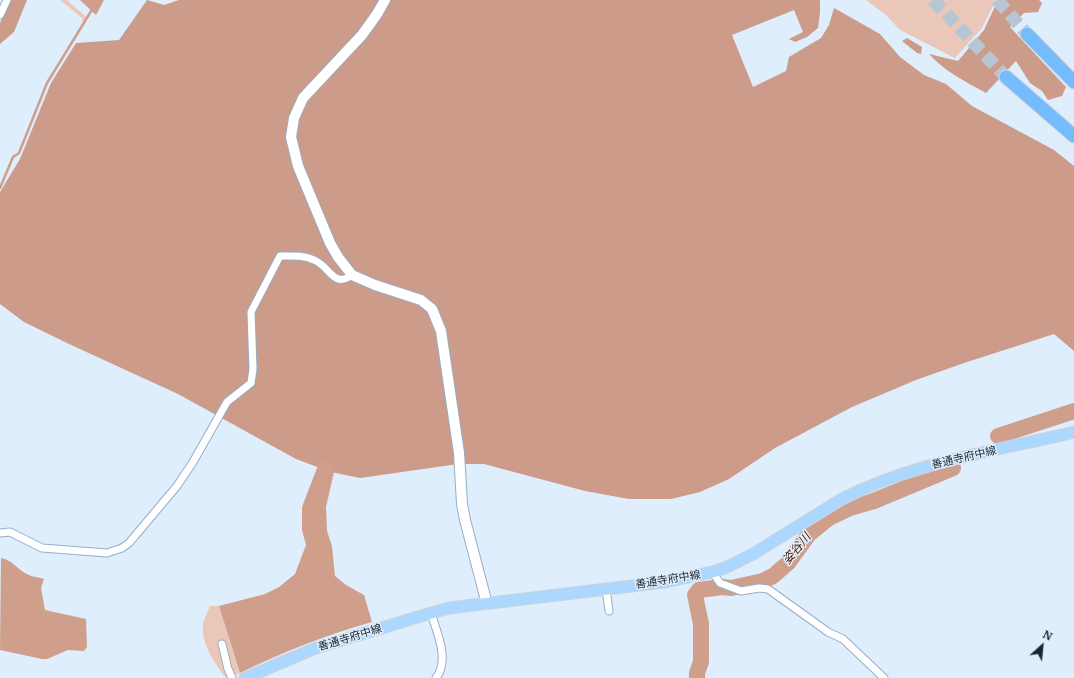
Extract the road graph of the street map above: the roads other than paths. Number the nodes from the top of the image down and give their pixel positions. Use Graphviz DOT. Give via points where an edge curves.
graph roads {
  1 [pos="7,0"];
  2 [pos="385,0"];
  3 [pos="0,15"];
  4 [pos="1027,34"];
  5 [pos="1006,77"];
  6 [pos="1074,82"];
  7 [pos="1074,136"];
  8 [pos="352,274"];
  9 [pos="1074,432"];
  10 [pos="0,533"];
  11 [pos="712,572"];
  12 [pos="606,589"];
  13 [pos="488,604"];
  14 [pos="609,611"];
  15 [pos="431,613"];
  16 [pos="222,644"];
  17 [pos="232,678"];
  18 [pos="246,678"];
  19 [pos="436,678"];
  20 [pos="884,678"];
  1 -- 3 [label="street"];
  2 -- 8 [label="street" via="362,35 303,98 292,127 291,137 298,166 330,243"];
  4 -- 6 [label="highway"];
  5 -- 7 [label="highway"];
  8 -- 10 [label="street" via="347,279 337,279 315,260 280,256 251,312 251,383 227,402 177,486 129,543 107,553 42,548 10,532"];
  8 -- 13 [label="street" via="374,285 421,300 432,309 438,323 458,446 462,504"];
  9 -- 11 [label="main road, 善通寺府中線" via="950,460 895,476 842,499 753,554"];
  11 -- 12 [label="main road, 善通寺府中線" via="683,580"];
  11 -- 20 [label="street" via="720,583 741,591 768,589 828,632 843,638"];
  12 -- 13 [label="main road, 善通寺府中線"];
  12 -- 14 [label="street"];
  13 -- 15 [label="main road, 善通寺府中線" via="449,608"];
  15 -- 18 [label="main road, 善通寺府中線" via="316,648"];
  15 -- 19 [label="street" via="442,652 441,668"];
  16 -- 17 [label="street"];
}
